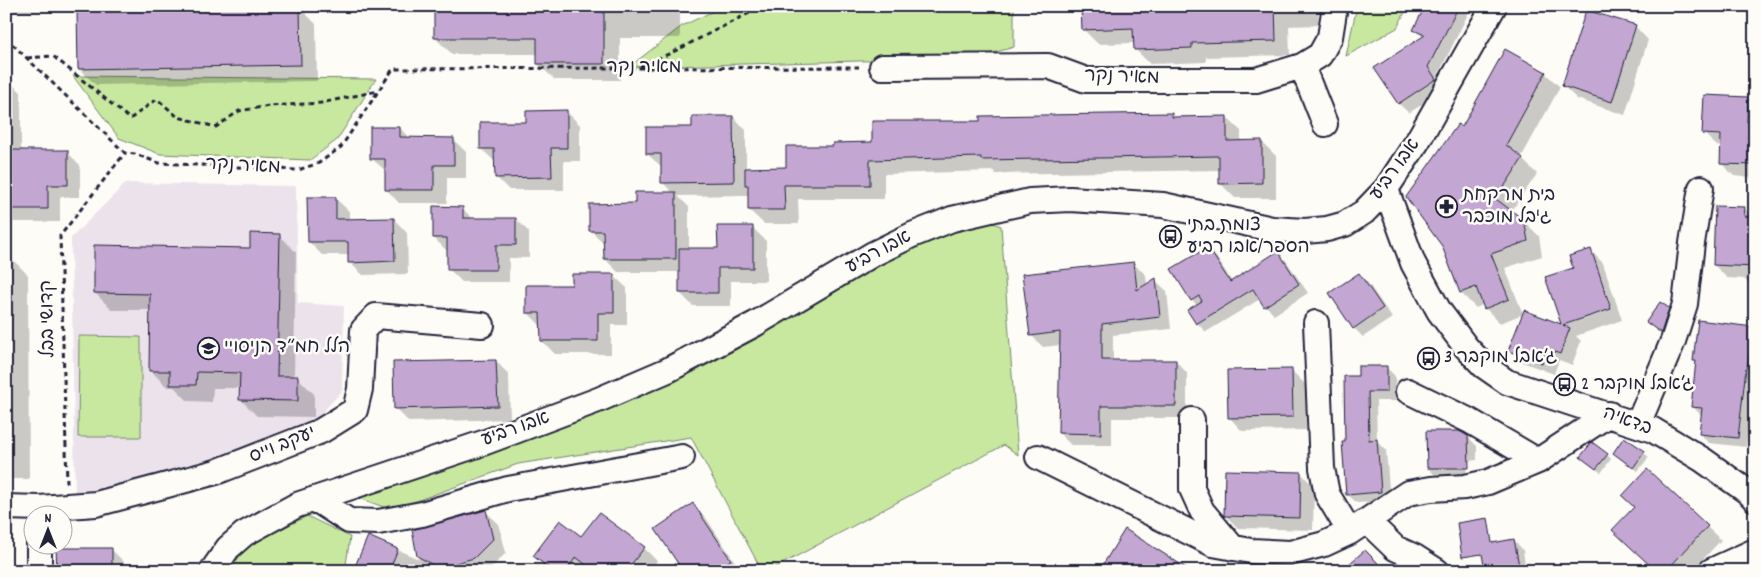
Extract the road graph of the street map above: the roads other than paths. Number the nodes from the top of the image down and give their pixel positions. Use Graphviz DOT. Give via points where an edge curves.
graph roads {
  1 [pos="1335,6"];
  2 [pos="1494,6"];
  3 [pos="1302,66"];
  4 [pos="882,67"];
  5 [pos="1326,124"];
  6 [pos="1701,188"];
  7 [pos="1386,189"];
  8 [pos="1316,324"];
  9 [pos="482,325"];
  10 [pos="1408,391"];
  11 [pos="1609,414"];
  12 [pos="1192,420"];
  13 [pos="1638,424"];
  14 [pos="682,457"];
  15 [pos="1038,457"];
  16 [pos="1538,461"];
  17 [pos="315,499"];
  18 [pos="1755,499"];
  19 [pos="72,506"];
  20 [pos="6,507"];
  21 [pos="22,509"];
  22 [pos="1359,526"];
  23 [pos="1233,548"];
  24 [pos="1755,551"];
  25 [pos="39,554"];
  26 [pos="39,571"];
  27 [pos="212,571"];
  28 [pos="1437,571"];
  29 [pos="1711,571"];
  1 -- 3 [label="street, מאיר נקר" via="1330,37 1320,55"];
  2 -- 7 [label="street, אבו רביע" via="1417,142"];
  3 -- 4 [label="street, מאיר נקר" via="1256,80 1086,80 1048,66"];
  3 -- 5 [label="street"];
  6 -- 13 [label="street" via="1685,304"];
  7 -- 11 [label="street, בדאיה" via="1413,263 1439,311 1484,366 1507,382"];
  7 -- 17 [label="street, אבו רביע" via="1364,212 1345,224 1306,232 1272,229 1163,204 1070,199 1030,201 952,219 873,254 755,324 668,370 483,443"];
  8 -- 22 [label="street" via="1322,468 1328,494"];
  9 -- 19 [label="street, יעקב וייס" via="376,316 363,330 360,389 355,410 321,431 216,472 96,504"];
  10 -- 16 [label="street" via="1470,421"];
  11 -- 13 [label="street, בדאיה"];
  11 -- 16 [label="street"];
  12 -- 23 [label="street" via="1192,489 1202,511"];
  13 -- 18 [label="street, בדאיה" via="1703,460"];
  14 -- 17 [label="street" via="508,489 422,514 378,522 349,521"];
  15 -- 23 [label="street" via="1213,544"];
  16 -- 22 [label="street" via="1488,482 1408,493"];
  17 -- 27 [label="street, אבו רביע" via="244,534 228,548"];
  20 -- 21 [label="street, יעקב וייס"];
  22 -- 23 [label="street" via="1324,544 1290,553"];
  22 -- 28 [label="street"];
  24 -- 29 [label="street"];
  25 -- 26 [label="street"];
}
